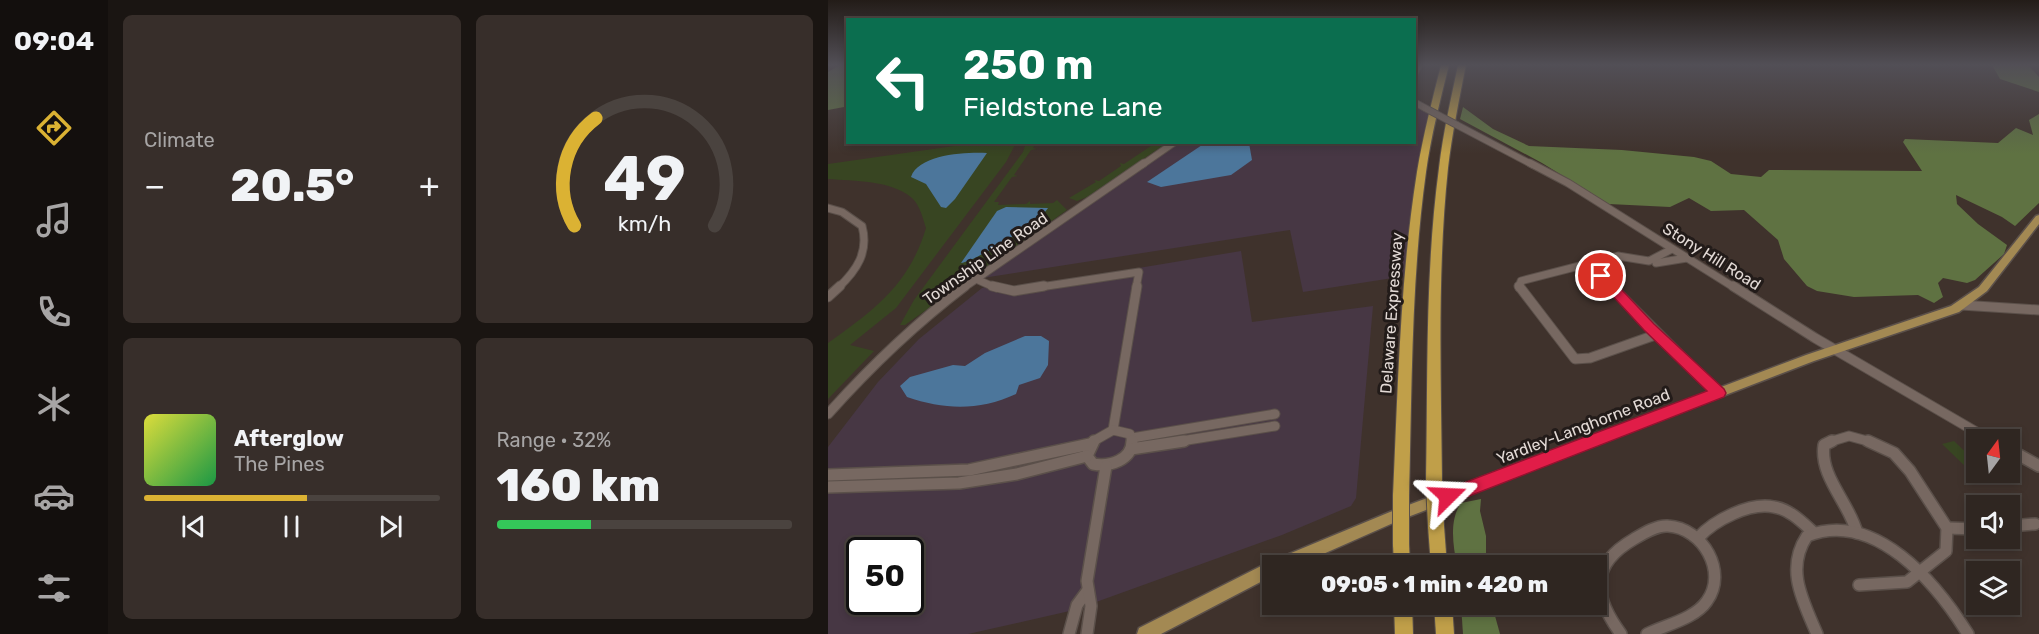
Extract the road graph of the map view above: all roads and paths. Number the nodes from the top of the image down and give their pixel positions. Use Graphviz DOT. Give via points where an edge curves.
graph roads {
  1 [pos="1438,95"];
  2 [pos="1456,95"];
  3 [pos="1416,103"];
  4 [pos="1172,144"];
  5 [pos="828,208"];
  6 [pos="2039,218"];
  7 [pos="1675,251"];
  8 [pos="1687,258"];
  9 [pos="1588,262"];
  10 [pos="1653,263"];
  11 [pos="976,279"];
  12 [pos="828,297"];
  13 [pos="1961,306"];
  14 [pos="2039,310"];
  15 [pos="1658,334"];
  16 [pos="1834,349"];
  17 [pos="1718,393"];
  18 [pos="828,414"];
  19 [pos="1275,414"];
  20 [pos="1275,426"];
  21 [pos="1971,429"];
  22 [pos="1113,430"];
  23 [pos="1132,443"];
  24 [pos="1090,444"];
  25 [pos="1086,456"];
  26 [pos="2020,456"];
  27 [pos="1106,466"];
  28 [pos="2039,466"];
  29 [pos="828,475"];
  30 [pos="828,488"];
  31 [pos="2035,524"];
  32 [pos="2020,525"];
  33 [pos="1947,528"];
  34 [pos="1966,529"];
  35 [pos="1813,532"];
  36 [pos="1857,533"];
  37 [pos="1698,538"];
  38 [pos="1304,555"];
  39 [pos="1402,555"];
  40 [pos="1438,555"];
  41 [pos="1262,573"];
  42 [pos="1921,573"];
  43 [pos="1859,585"];
  44 [pos="1088,590"];
  45 [pos="1403,615"];
  46 [pos="1444,615"];
  47 [pos="1069,634"];
  48 [pos="1087,634"];
  49 [pos="1144,634"];
  50 [pos="1404,634"];
  51 [pos="1445,634"];
  52 [pos="1621,634"];
  53 [pos="1647,634"];
  54 [pos="1817,634"];
  55 [pos="1968,634"];
  1 -- 39 [label="highway, Delaware Expressway, bridge" via="1416,222 1409,308"];
  2 -- 40 [label="highway, bridge" via="1439,218 1434,482"];
  3 -- 7 [label="street, Stony Hill Road, bridge" via="1546,170"];
  4 -- 11 [label="street, Township Line Road"];
  5 -- 12 [label="street" via="842,212 862,226 866,244 853,273"];
  6 -- 13 [label="main road, Yardley-Langhorne Road" via="1994,277"];
  7 -- 8 [label="street, Stony Hill Road"];
  7 -- 10 [label="street"];
  8 -- 10 [label="street"];
  8 -- 16 [label="street, Stony Hill Road"];
  9 -- 10 [label="street" via="1625,256"];
  9 -- 15 [label="street"];
  9 -- 15 [label="street" via="1521,281 1519,288 1566,350 1575,359 1590,358"];
  11 -- 18 [label="street, Township Line Road" via="892,344"];
  11 -- 22 [label="street" via="1014,291 1139,272"];
  13 -- 14 [label="street"];
  13 -- 16 [label="main road, Yardley-Langhorne Road"];
  15 -- 17 [label="street"];
  16 -- 17 [label="main road, Yardley-Langhorne Road"];
  16 -- 21 [label="street, Stony Hill Road"];
  17 -- 38 [label="main road, Yardley-Langhorne Road" via="1395,516"];
  19 -- 23 [label="street"];
  20 -- 23 [label="street"];
  22 -- 23 [label="street" via="1126,431"];
  22 -- 24 [label="street" via="1099,435"];
  23 -- 27 [label="street" via="1120,461"];
  24 -- 25 [label="street"];
  24 -- 29 [label="street" via="969,471"];
  25 -- 27 [label="street" via="1093,464"];
  25 -- 30 [label="street" via="1017,474 959,483"];
  26 -- 28 [label="street"];
  27 -- 44 [label="street"];
  31 -- 32 [label="street"];
  33 -- 34 [label="street"];
  33 -- 36 [label="street" via="1901,459 1867,440 1842,436 1824,445 1821,455 1853,514"];
  33 -- 42 [label="street" via="1946,551"];
  35 -- 36 [label="street" via="1832,529"];
  35 -- 37 [label="street" via="1786,510 1760,505 1707,528"];
  35 -- 54 [label="street" via="1797,552 1795,568"];
  36 -- 42 [label="street" via="1889,548"];
  37 -- 52 [label="street" via="1678,528 1662,527 1608,556 1600,577 1600,599 1609,620"];
  37 -- 53 [label="street" via="1707,548 1714,567 1708,601"];
  41 -- 49 [label="main road"];
  42 -- 43 [label="street" via="1907,582"];
  42 -- 55 [label="street" via="1948,602"];
  44 -- 47 [label="street" via="1079,597"];
  44 -- 48 [label="street" via="1091,606"];
  45 -- 50 [label="highway"];
  46 -- 51 [label="highway"];
}
